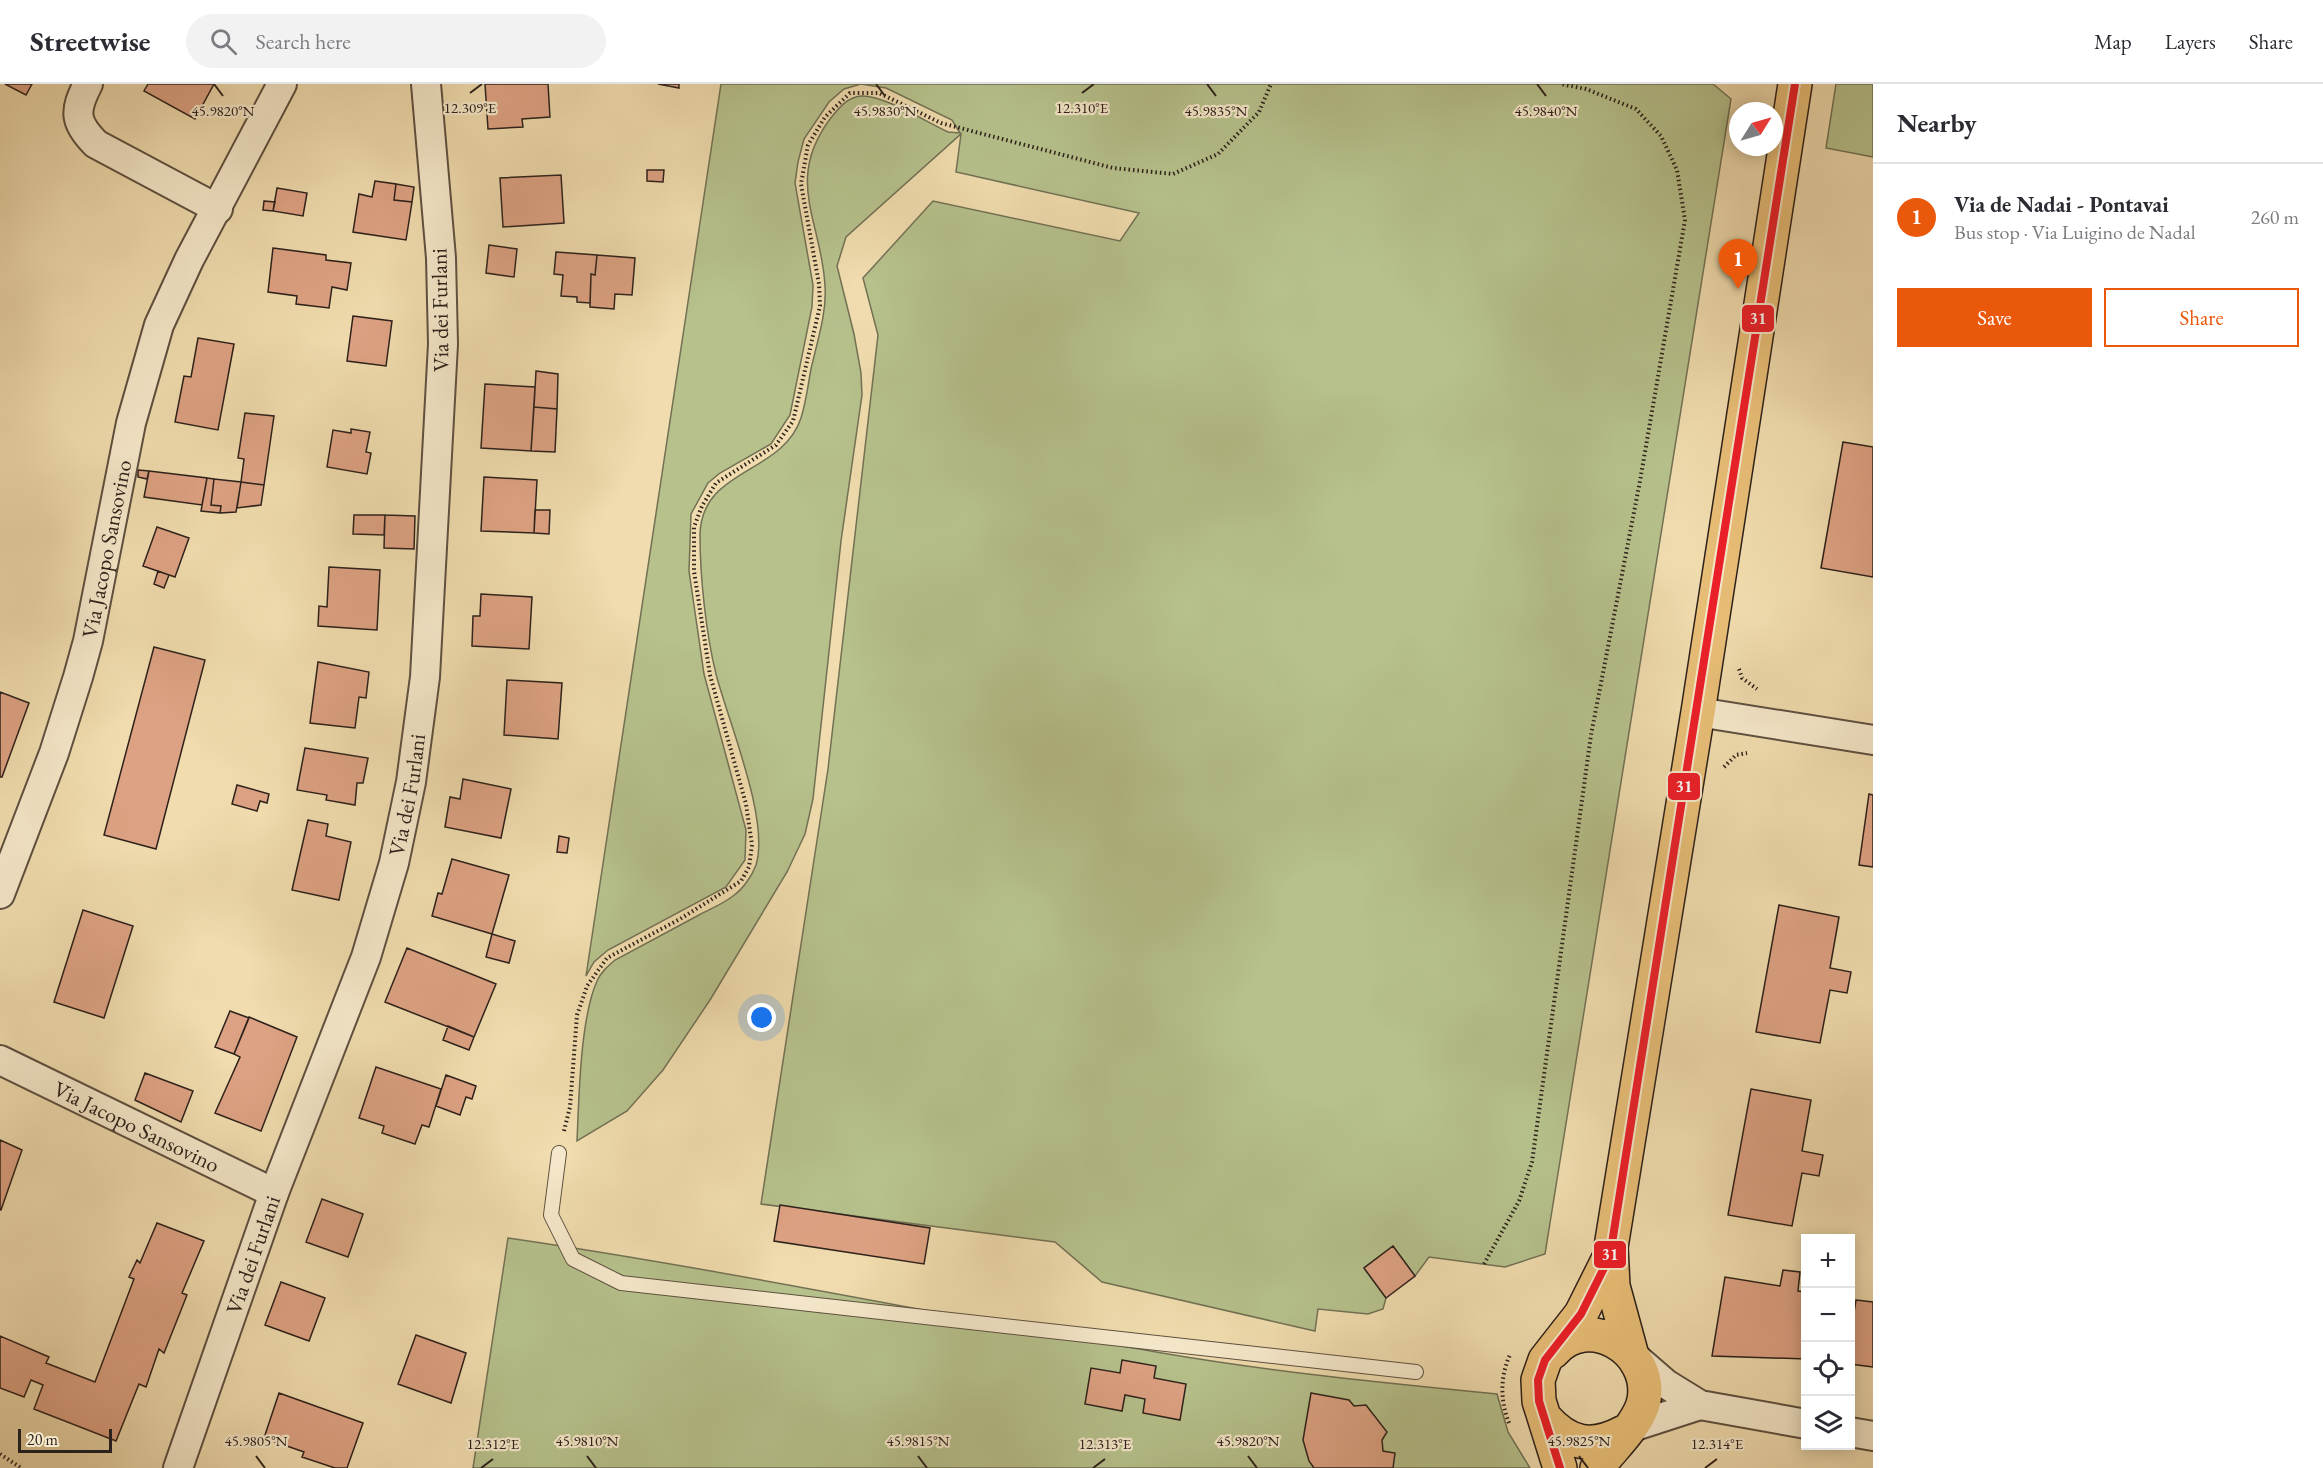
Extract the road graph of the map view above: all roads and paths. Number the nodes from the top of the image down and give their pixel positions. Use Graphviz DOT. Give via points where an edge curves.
graph roads {
  1 [pos="88,84"];
  2 [pos="282,84"];
  3 [pos="426,84"];
  4 [pos="1271,84"];
  5 [pos="1561,84"];
  6 [pos="1795,84"];
  7 [pos="218,209"];
  8 [pos="1698,712"];
  9 [pos="1873,740"];
  10 [pos="1757,753"];
  11 [pos="1722,772"];
  12 [pos="0,894"];
  13 [pos="0,1060"];
  14 [pos="559,1153"];
  15 [pos="274,1192"];
  16 [pos="1610,1256"];
  17 [pos="1484,1264"];
  18 [pos="1512,1350"];
  19 [pos="1633,1355"];
  20 [pos="1545,1360"];
  21 [pos="1416,1372"];
  22 [pos="1700,1406"];
  23 [pos="1545,1418"];
  24 [pos="1801,1423"];
  25 [pos="1510,1426"];
  26 [pos="1627,1430"];
  27 [pos="1855,1433"];
  28 [pos="1873,1436"];
  29 [pos="0,1454"];
  30 [pos="21,1468"];
  31 [pos="178,1468"];
  32 [pos="1560,1468"];
  33 [pos="1597,1468"];
  1 -- 7 [label="street" via="80,99 78,116 83,130 96,144"];
  2 -- 7 [label="street, Via Jacopo Sansovino"];
  3 -- 15 [label="street, Via dei Furlani" via="441,258 443,344 429,623 417,741 394,863 366,957"];
  4 -- 14 [label="path" via="1259,112 1218,154 1173,174 1113,168 941,123 879,93 849,93 825,117 808,146 801,184 820,306 793,421 776,445 716,483 694,527 694,570 710,675 746,804 752,845 749,867 741,881 681,919 607,958 587,986 577,1015 570,1107"];
  5 -- 17 [label="path" via="1586,89 1636,109 1661,136 1677,171 1685,220 1591,735 1532,1162 1519,1201"];
  6 -- 8 [label="main road"];
  7 -- 12 [label="street, Via Jacopo Sansovino" via="174,292 148,356 81,668 54,753"];
  8 -- 9 [label="street"];
  8 -- 16 [label="main road"];
  10 -- 11 [label="path" via="1736,755"];
  13 -- 15 [label="street, Via Jacopo Sansovino"];
  14 -- 21 [label="lane" via="551,1215 573,1259 621,1283"];
  15 -- 31 [label="street, Via dei Furlani"];
  16 -- 19 [label="main road" via="1613,1286"];
  16 -- 20 [label="main road" via="1581,1314"];
  18 -- 25 [label="path" via="1502,1385"];
  19 -- 20 [label="main road" via="1618,1342 1586,1335 1563,1344"];
  19 -- 22 [label="street" via="1666,1384"];
  19 -- 26 [label="main road" via="1642,1372 1644,1402"];
  20 -- 23 [label="main road" via="1538,1380"];
  22 -- 24 [label="street"];
  22 -- 26 [label="street"];
  23 -- 26 [label="main road" via="1573,1440 1591,1443 1608,1441"];
  23 -- 32 [label="main road"];
  26 -- 33 [label="main road"];
  27 -- 28 [label="street"];
  29 -- 30 [label="path"];
}
